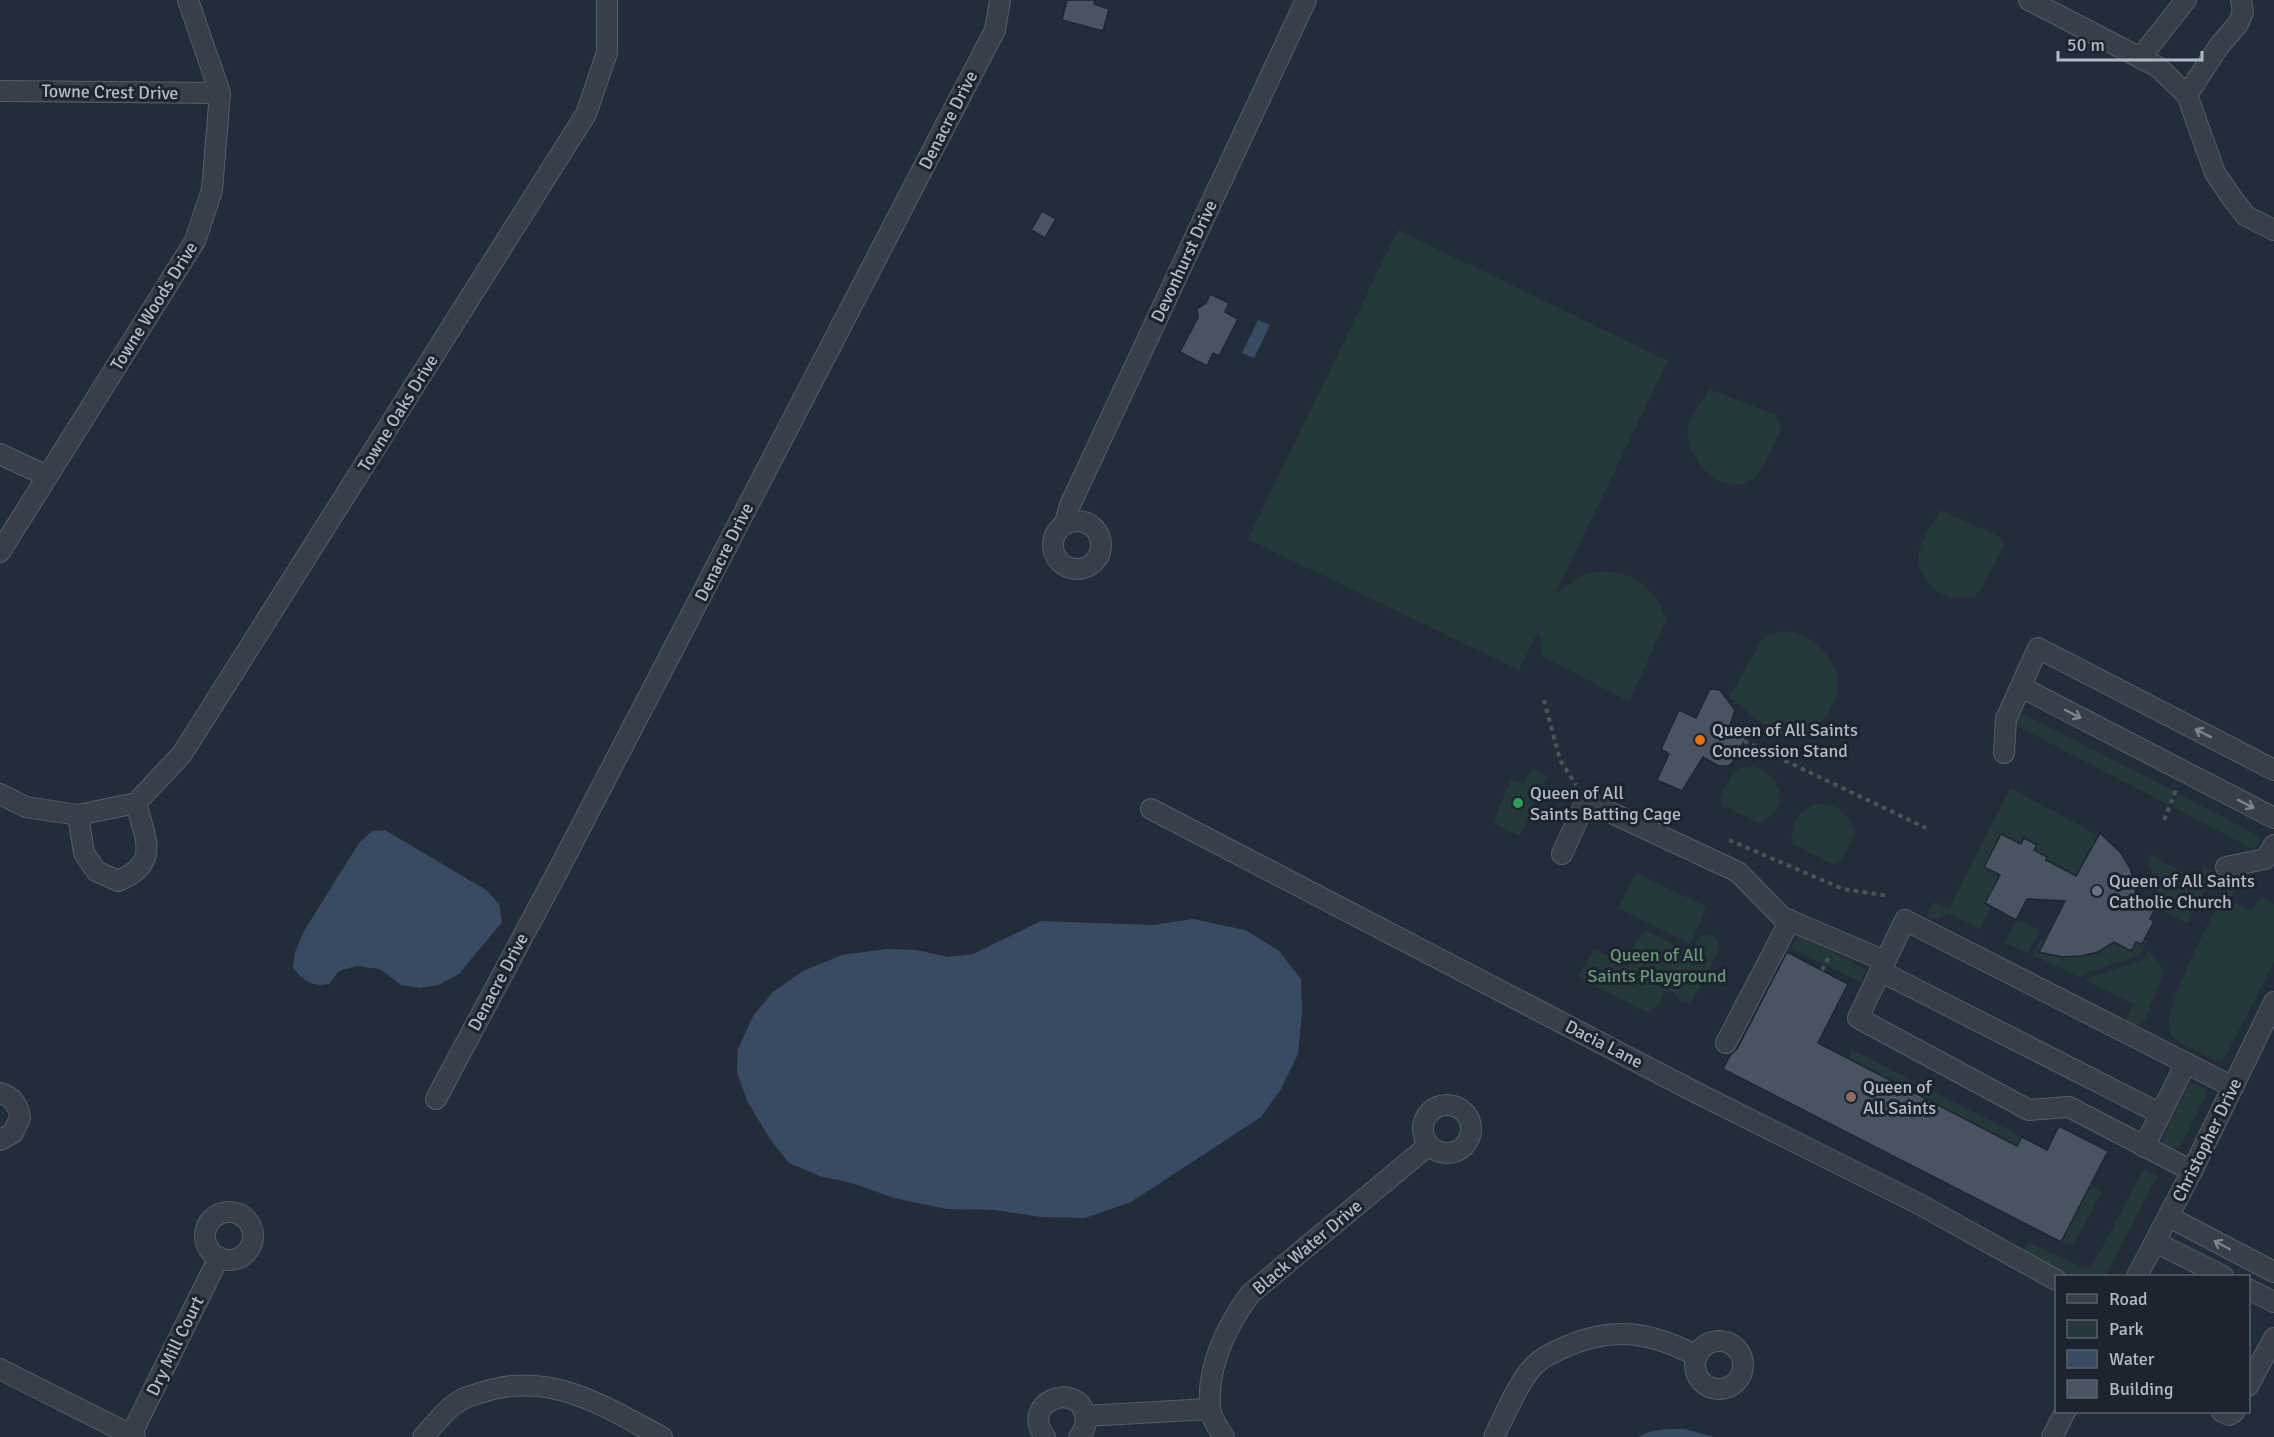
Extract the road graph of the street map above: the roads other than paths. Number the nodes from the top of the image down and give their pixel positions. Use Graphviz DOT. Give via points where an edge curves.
graph roads {
  1 [pos="188,0"];
  2 [pos="607,0"];
  3 [pos="1000,0"];
  4 [pos="1306,0"];
  5 [pos="2029,0"];
  6 [pos="2186,0"];
  7 [pos="2241,0"];
  8 [pos="2140,58"];
  9 [pos="0,91"];
  10 [pos="220,93"];
  11 [pos="2187,94"];
  12 [pos="2274,230"];
  13 [pos="0,454"];
  14 [pos="47,476"];
  15 [pos="8,520"];
  16 [pos="1065,523"];
  17 [pos="0,552"];
  18 [pos="2021,687"];
  19 [pos="2004,753"];
  20 [pos="2274,770"];
  21 [pos="0,794"];
  22 [pos="136,803"];
  23 [pos="1151,809"];
  24 [pos="78,815"];
  25 [pos="2274,818"];
  26 [pos="2274,845"];
  27 [pos="1562,854"];
  28 [pos="2226,867"];
  29 [pos="1790,920"];
  30 [pos="1882,966"];
  31 [pos="2274,1002"];
  32 [pos="1726,1043"];
  33 [pos="2186,1063"];
  34 [pos="2233,1087"];
  35 [pos="0,1093"];
  36 [pos="436,1099"];
  37 [pos="2161,1114"];
  38 [pos="0,1140"];
  39 [pos="1429,1145"];
  40 [pos="2144,1148"];
  41 [pos="2192,1171"];
  42 [pos="2169,1217"];
  43 [pos="2156,1242"];
  44 [pos="219,1257"];
  45 [pos="2260,1272"];
  46 [pos="2138,1275"];
  47 [pos="2221,1275"];
  48 [pos="2055,1279"];
  49 [pos="2250,1290"];
  50 [pos="2274,1302"];
  51 [pos="2274,1338"];
  52 [pos="1697,1356"];
  53 [pos="0,1369"];
  54 [pos="2250,1382"];
  55 [pos="1209,1409"];
  56 [pos="2064,1413"];
  57 [pos="1086,1416"];
  58 [pos="133,1436"];
  59 [pos="423,1437"];
  60 [pos="662,1437"];
  61 [pos="1045,1437"];
  62 [pos="1079,1437"];
  63 [pos="1224,1437"];
  64 [pos="1494,1437"];
  65 [pos="2052,1437"];
  1 -- 10 [label="street, Towne Woods Drive"];
  2 -- 22 [label="street, Towne Oaks Drive" via="607,53 586,114 202,725 182,754"];
  3 -- 36 [label="street, Denacre Drive" via="989,40"];
  4 -- 16 [label="street, Devonhurst Drive"];
  5 -- 8 [label="street"];
  6 -- 8 [label="street"];
  7 -- 11 [label="street" via="2243,12 2238,24"];
  8 -- 11 [label="street" via="2158,67"];
  9 -- 10 [label="street, Towne Crest Drive"];
  10 -- 14 [label="street, Towne Woods Drive" via="212,190 195,242"];
  11 -- 12 [label="street" via="2215,173 2246,216"];
  13 -- 14 [label="street"];
  14 -- 15 [label="street, Towne Woods Drive"];
  15 -- 17 [label="street, Towne Woods Drive"];
  18 -- 19 [label="street" via="2006,719"];
  20 -- 18 [label="street, one-way" via="2038,648"];
  18 -- 25 [label="street, one-way"];
  21 -- 24 [label="street" via="26,807"];
  22 -- 24 [label="street"];
  22 -- 24 [label="street" via="146,859 133,875 118,881 96,872 84,853"];
  23 -- 48 [label="street, Dacia Lane" via="1697,1093 1922,1205"];
  26 -- 28 [label="street" via="2265,859"];
  27 -- 29 [label="street" via="1586,801 1738,872 1782,917"];
  29 -- 30 [label="street"];
  29 -- 32 [label="street"];
  30 -- 33 [label="street" via="1905,920"];
  30 -- 37 [label="street"];
  30 -- 40 [label="street" via="1858,1018 2029,1110 2069,1107"];
  31 -- 34 [label="street, Christopher Drive"];
  33 -- 34 [label="street"];
  33 -- 37 [label="street"];
  34 -- 41 [label="street, Christopher Drive"];
  35 -- 38 [label="street" via="15,1102 20,1118 14,1133"];
  37 -- 40 [label="street"];
  39 -- 55 [label="street, Black Water Drive" via="1250,1294 1229,1325 1214,1363"];
  40 -- 41 [label="street"];
  41 -- 42 [label="street, Christopher Drive"];
  42 -- 43 [label="street, Christopher Drive"];
  45 -- 42 [label="street, one-way"];
  43 -- 46 [label="street, Christopher Drive"];
  43 -- 47 [label="street"];
  44 -- 58 [label="street, Dry Mill Court"];
  49 -- 50 [label="street"];
  51 -- 54 [label="street"];
  52 -- 64 [label="street" via="1675,1344 1623,1333 1603,1334 1573,1344 1548,1355 1531,1369"];
  53 -- 58 [label="street"];
  55 -- 57 [label="street"];
  55 -- 63 [label="street"];
  56 -- 65 [label="street"];
  57 -- 61 [label="street" via="1070,1398 1050,1400 1039,1416"];
  57 -- 62 [label="street"];
  59 -- 60 [label="street" via="462,1399 498,1386 523,1384 586,1397"];
}
